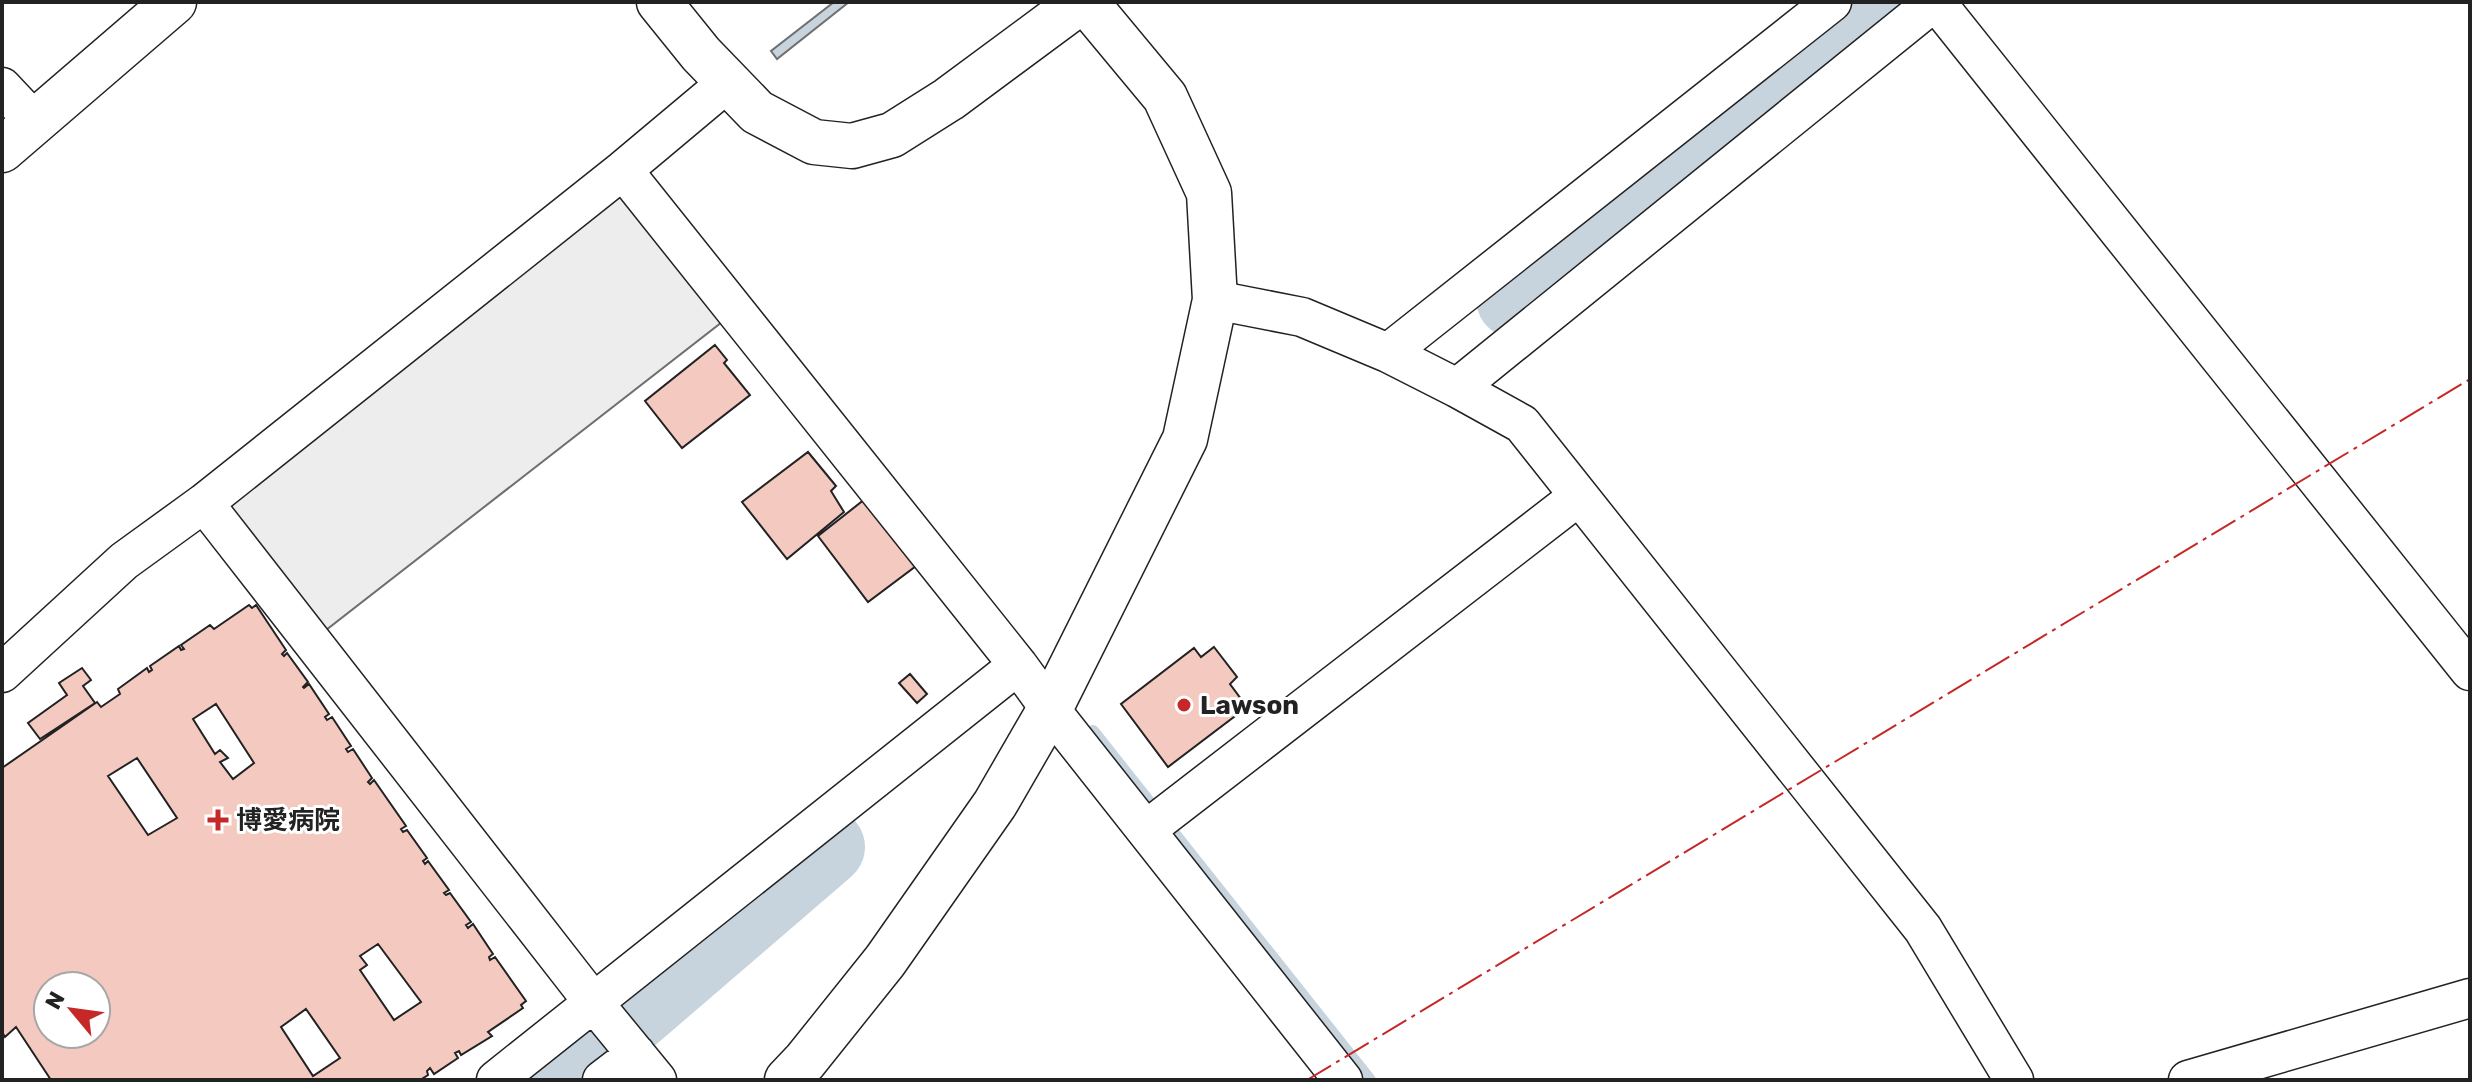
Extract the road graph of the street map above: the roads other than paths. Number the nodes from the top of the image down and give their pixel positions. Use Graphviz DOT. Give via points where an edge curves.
graph roads {
  1 [pos="174,2"];
  2 [pos="659,2"];
  3 [pos="1083,2"];
  4 [pos="1832,2"];
  5 [pos="1935,2"];
  6 [pos="728,82"];
  7 [pos="2,87"];
  8 [pos="35,122"];
  9 [pos="2,150"];
  10 [pos="623,170"];
  11 [pos="1215,300"];
  12 [pos="1388,353"];
  13 [pos="1457,388"];
  14 [pos="1579,496"];
  15 [pos="204,503"];
  16 [pos="1018,665"];
  17 [pos="2470,671"];
  18 [pos="2,673"];
  19 [pos="1050,709"];
  20 [pos="1146,830"];
  21 [pos="2470,998"];
  22 [pos="596,1005"];
  23 [pos="641,1060"];
  24 [pos="496,1080"];
  25 [pos="602,1080"];
  26 [pos="787,1080"];
  27 [pos="1343,1080"];
  28 [pos="2014,1080"];
  29 [pos="2188,1080"];
  1 -- 8 [label="main road"];
  2 -- 6 [label="main road"];
  3 -- 6 [label="main road" via="892,135 852,146 814,142 757,112"];
  3 -- 11 [label="main road" via="1165,97 1209,193"];
  4 -- 12 [label="street"];
  5 -- 13 [label="street"];
  5 -- 17 [label="street"];
  6 -- 10 [label="street"];
  7 -- 8 [label="street"];
  8 -- 9 [label="main road"];
  10 -- 15 [label="street"];
  10 -- 16 [label="street"];
  11 -- 12 [label="street" via="1302,317"];
  11 -- 19 [label="main road" via="1185,439"];
  12 -- 13 [label="street"];
  13 -- 14 [label="street" via="1522,424"];
  14 -- 20 [label="street"];
  14 -- 28 [label="street" via="1923,929"];
  15 -- 18 [label="street" via="124,561"];
  15 -- 22 [label="street"];
  16 -- 19 [label="street"];
  16 -- 22 [label="street"];
  19 -- 20 [label="street"];
  19 -- 26 [label="main road" via="995,804 885,961"];
  20 -- 27 [label="street"];
  21 -- 29 [label="street"];
  22 -- 23 [label="street"];
  22 -- 24 [label="street"];
  23 -- 25 [label="street"];
}
